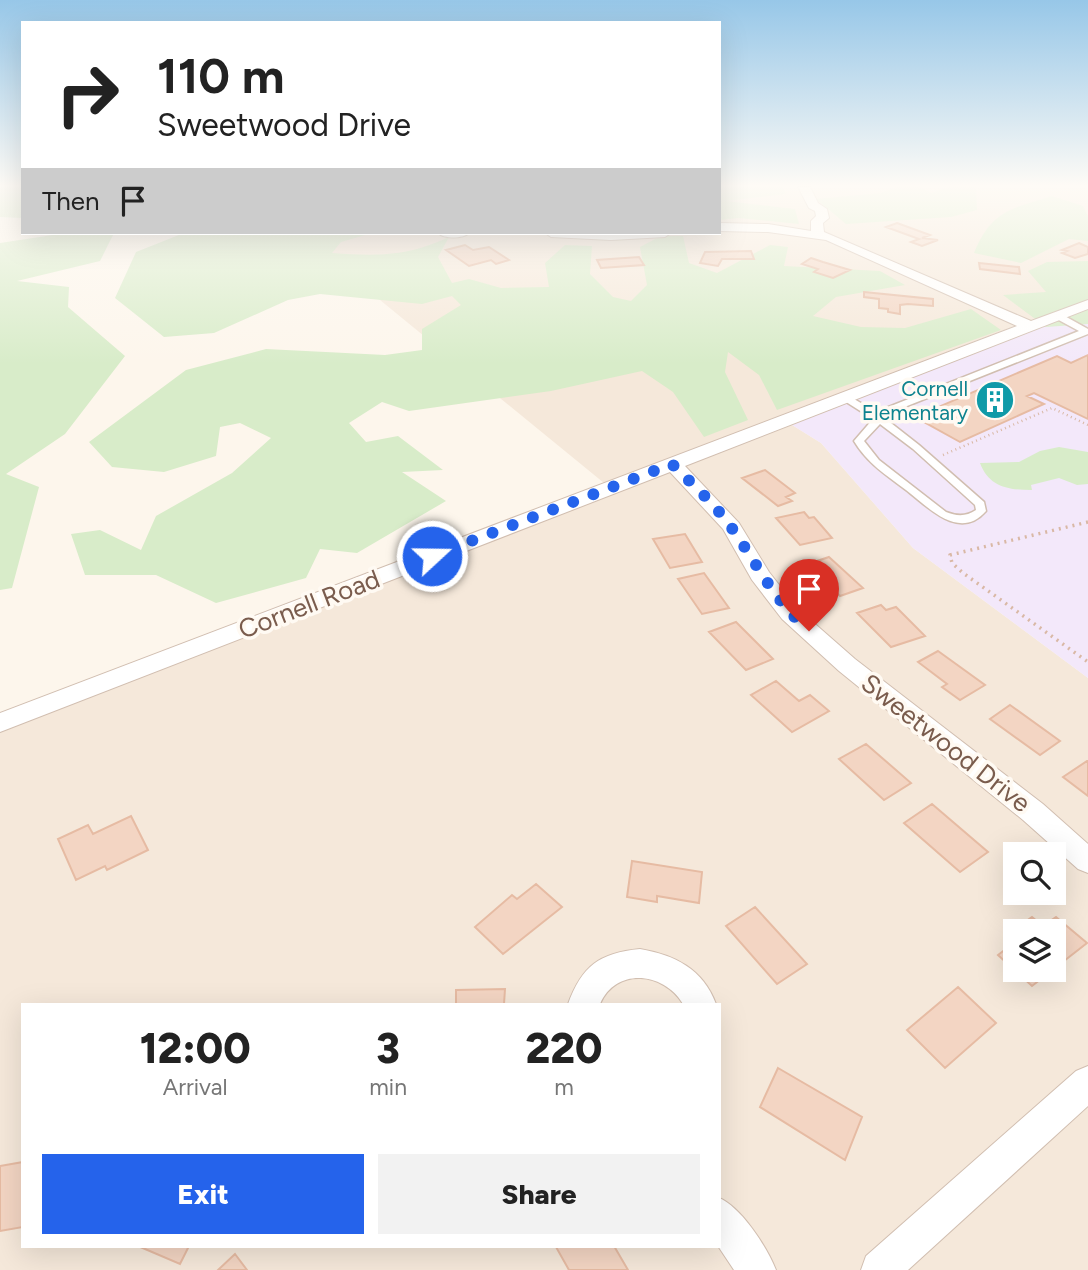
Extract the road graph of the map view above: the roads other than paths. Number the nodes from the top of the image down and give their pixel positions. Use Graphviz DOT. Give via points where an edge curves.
graph roads {
  1 [pos="855,246"];
  2 [pos="1088,304"];
  3 [pos="1058,316"];
  4 [pos="1030,326"];
  5 [pos="1087,331"];
  6 [pos="846,397"];
  7 [pos="878,415"];
  8 [pos="672,464"];
  9 [pos="0,723"];
  10 [pos="1088,861"];
  11 [pos="584,1003"];
  12 [pos="699,1003"];
  13 [pos="1088,1083"];
  14 [pos="721,1219"];
  15 [pos="757,1270"];
  16 [pos="880,1270"];
  1 -- 4 [label="street"];
  2 -- 3 [label="street, Cornell Road"];
  3 -- 4 [label="street, Cornell Road"];
  3 -- 5 [label="lane"];
  4 -- 6 [label="street, Cornell Road"];
  5 -- 7 [label="lane"];
  6 -- 7 [label="lane"];
  6 -- 8 [label="street, Cornell Road"];
  7 -- 7 [label="lane" via="859,440 864,451 943,516 977,516 980,505"];
  8 -- 9 [label="street, Cornell Road"];
  8 -- 10 [label="street, Sweetwood Drive" via="732,527 790,614"];
  11 -- 12 [label="street" via="593,983 604,973 624,964 646,962 675,973"];
  13 -- 16 [label="street"];
  14 -- 15 [label="street"];
}
